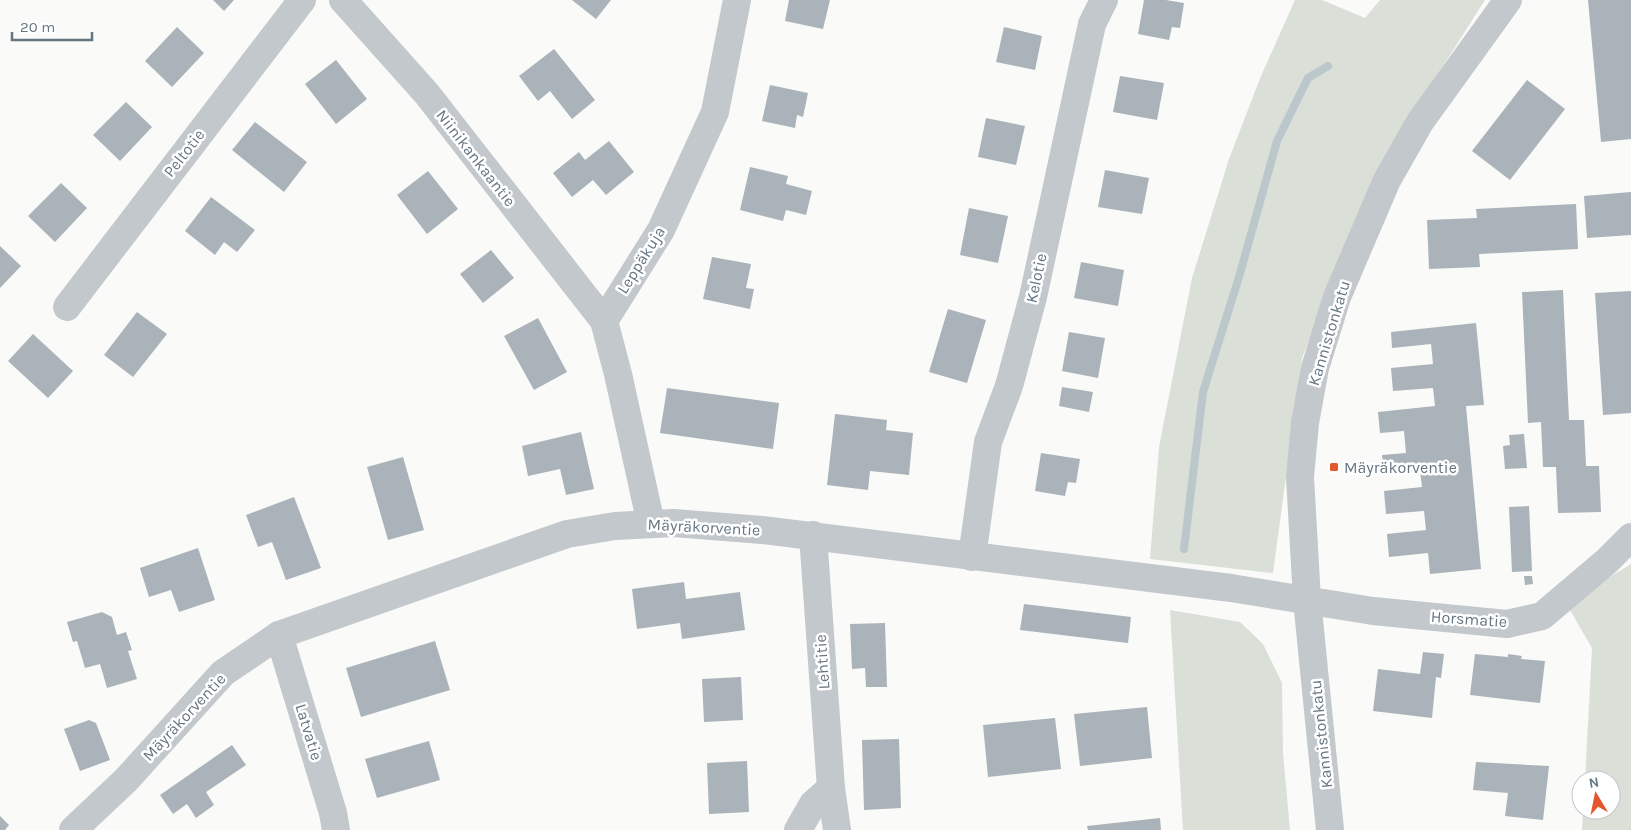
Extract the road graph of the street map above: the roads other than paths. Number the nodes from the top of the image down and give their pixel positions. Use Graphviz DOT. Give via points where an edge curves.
graph roads {
  1 [pos="302,0"];
  2 [pos="343,0"];
  3 [pos="737,0"];
  4 [pos="1104,0"];
  5 [pos="1508,0"];
  6 [pos="67,307"];
  7 [pos="604,321"];
  8 [pos="651,524"];
  9 [pos="813,535"];
  10 [pos="1631,537"];
  11 [pos="972,557"];
  12 [pos="1307,600"];
  13 [pos="279,635"];
  14 [pos="831,788"];
  15 [pos="73,830"];
  16 [pos="336,830"];
  17 [pos="798,830"];
  18 [pos="837,830"];
  19 [pos="1330,830"];
  1 -- 6 [label="street, Peltotie"];
  2 -- 7 [label="street, Niinikankaantie" via="427,94"];
  3 -- 7 [label="street, Leppäkuja" via="715,112 661,230"];
  4 -- 11 [label="street, Kelotie" via="1092,24 1033,297 1009,386 988,442"];
  5 -- 12 [label="street, Kannistonkatu" via="1420,122 1387,180 1337,298 1315,368 1305,423 1300,477"];
  7 -- 8 [label="street"];
  8 -- 9 [label="street, Mäyräkorventie" via="674,523"];
  8 -- 13 [label="street, Mäyräkorventie" via="567,534"];
  9 -- 11 [label="street, Mäyräkorventie"];
  9 -- 14 [label="street, Lehtitie"];
  10 -- 12 [label="street, Horsmatie" via="1608,561 1542,616 1507,624 1373,611"];
  11 -- 12 [label="street, Mäyräkorventie"];
  12 -- 19 [label="street, Kannistonkatu"];
  13 -- 15 [label="street, Mäyräkorventie" via="223,673 126,780"];
  13 -- 16 [label="street, Latvatie"];
  14 -- 17 [label="street" via="813,804"];
  14 -- 18 [label="street, Lehtitie"];
}
